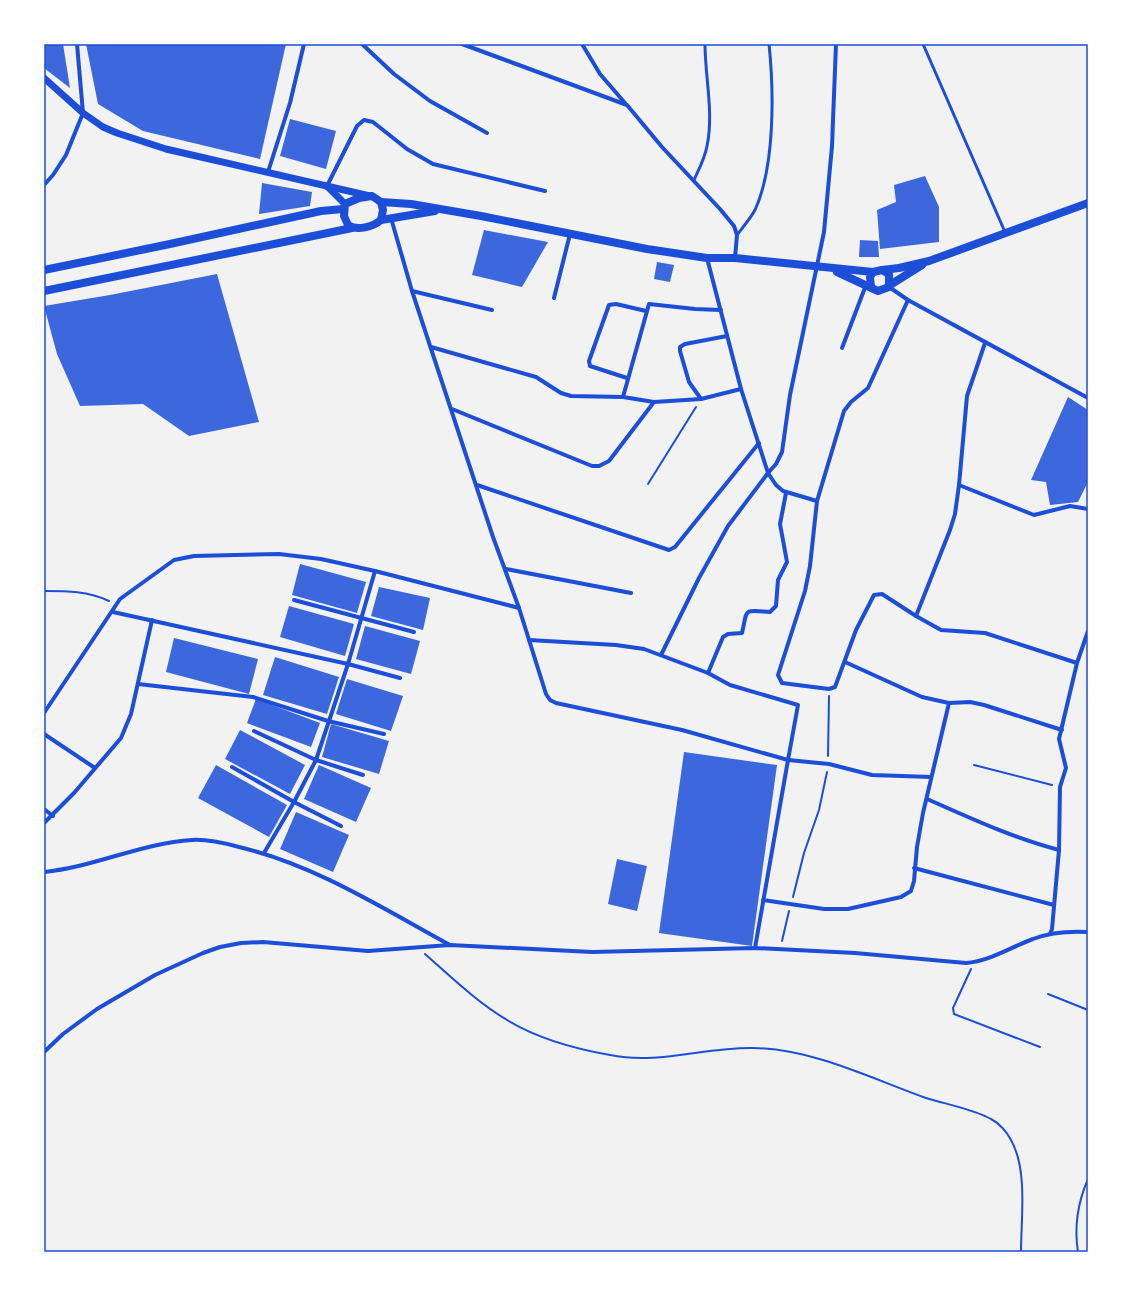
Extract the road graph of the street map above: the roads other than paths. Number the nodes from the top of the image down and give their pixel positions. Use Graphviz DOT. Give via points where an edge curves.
graph roads {
  1 [pos="77,44"];
  2 [pos="304,44"];
  3 [pos="362,44"];
  4 [pos="462,44"];
  5 [pos="582,44"];
  6 [pos="705,44"];
  7 [pos="768,44"];
  8 [pos="836,44"];
  9 [pos="923,44"];
  10 [pos="44,78"];
  11 [pos="627,105"];
  12 [pos="83,113"];
  13 [pos="487,133"];
  14 [pos="268,172"];
  15 [pos="694,180"];
  16 [pos="44,185"];
  17 [pos="327,186"];
  18 [pos="545,191"];
  19 [pos="372,196"];
  20 [pos="381,202"];
  21 [pos="1088,203"];
  22 [pos="344,206"];
  23 [pos="441,210"];
  24 [pos="391,217"];
  25 [pos="381,220"];
  26 [pos="352,228"];
  27 [pos="1005,233"];
  28 [pos="570,234"];
  29 [pos="737,235"];
  30 [pos="707,258"];
  31 [pos="735,258"];
  32 [pos="929,261"];
  33 [pos="818,266"];
  34 [pos="831,269"];
  35 [pos="44,270"];
  36 [pos="882,270"];
  37 [pos="873,272"];
  38 [pos="868,286"];
  39 [pos="889,286"];
  40 [pos="44,291"];
  41 [pos="412,291"];
  42 [pos="554,298"];
  43 [pos="908,300"];
  44 [pos="492,310"];
  45 [pos="721,310"];
  46 [pos="646,311"];
  47 [pos="727,336"];
  48 [pos="985,343"];
  49 [pos="432,347"];
  50 [pos="842,348"];
  51 [pos="627,378"];
  52 [pos="741,389"];
  53 [pos="622,397"];
  54 [pos="1088,398"];
  55 [pos="701,399"];
  56 [pos="654,402"];
  57 [pos="452,409"];
  58 [pos="759,443"];
  59 [pos="768,473"];
  60 [pos="477,485"];
  61 [pos="959,486"];
  62 [pos="786,493"];
  63 [pos="817,501"];
  64 [pos="1088,509"];
  65 [pos="506,569"];
  66 [pos="375,571"];
  67 [pos="632,593"];
  68 [pos="294,600"];
  69 [pos="519,608"];
  70 [pos="112,612"];
  71 [pos="916,616"];
  72 [pos="361,619"];
  73 [pos="152,620"];
  74 [pos="1088,631"];
  75 [pos="414,632"];
  76 [pos="529,640"];
  77 [pos="661,655"];
  78 [pos="845,662"];
  79 [pos="1077,663"];
  80 [pos="348,664"];
  81 [pos="708,673"];
  82 [pos="400,678"];
  83 [pos="138,684"];
  84 [pos="950,703"];
  85 [pos="44,713"];
  86 [pos="328,721"];
  87 [pos="1062,730"];
  88 [pos="254,731"];
  89 [pos="44,734"];
  90 [pos="384,734"];
  91 [pos="316,760"];
  92 [pos="788,760"];
  93 [pos="232,767"];
  94 [pos="95,768"];
  95 [pos="363,775"];
  96 [pos="931,777"];
  97 [pos="926,799"];
  98 [pos="294,802"];
  99 [pos="44,809"];
  100 [pos="53,816"];
  101 [pos="44,823"];
  102 [pos="341,826"];
  103 [pos="1059,850"];
  104 [pos="264,853"];
  105 [pos="914,868"];
  106 [pos="44,872"];
  107 [pos="764,900"];
  108 [pos="1054,905"];
  109 [pos="1088,932"];
  110 [pos="1050,934"];
  111 [pos="450,945"];
  112 [pos="754,948"];
  113 [pos="44,1052"];
  1 -- 12 [label="street"];
  2 -- 14 [label="street" via="290,103"];
  3 -- 13 [label="street" via="394,74 430,101"];
  4 -- 11 [label="street"];
  5 -- 11 [label="street" via="600,74"];
  6 -- 15 [label="lane" via="709,125 707,145"];
  7 -- 29 [label="lane" via="772,85 767,161 756,208"];
  8 -- 33 [label="street" via="832,146 826,219"];
  9 -- 27 [label="lane"];
  10 -- 12 [label="street"];
  11 -- 15 [label="street" via="662,148"];
  12 -- 14 [label="street" via="103,127 137,141"];
  12 -- 16 [label="street" via="66,155 54,175"];
  14 -- 17 [label="street"];
  15 -- 29 [label="street" via="734,226"];
  17 -- 18 [label="street" via="357,126 368,120 407,149 433,164"];
  17 -- 19 [label="street"];
  17 -- 22 [label="street"];
  19 -- 20 [label="main road"];
  19 -- 22 [label="main road" via="359,198"];
  20 -- 23 [label="main road"];
  20 -- 25 [label="main road"];
  21 -- 27 [label="main road"];
  22 -- 26 [label="main road" via="346,222"];
  22 -- 35 [label="main road"];
  23 -- 24 [label="main road"];
  23 -- 28 [label="main road"];
  24 -- 25 [label="main road"];
  24 -- 41 [label="street"];
  25 -- 26 [label="main road" via="373,226"];
  26 -- 40 [label="main road"];
  27 -- 32 [label="main road"];
  28 -- 30 [label="main road"];
  28 -- 42 [label="street"];
  29 -- 31 [label="street"];
  30 -- 31 [label="main road"];
  30 -- 45 [label="street"];
  31 -- 33 [label="main road"];
  32 -- 36 [label="main road"];
  32 -- 39 [label="main road"];
  33 -- 34 [label="main road"];
  33 -- 59 [label="street" via="790,395 782,452"];
  34 -- 37 [label="main road"];
  34 -- 38 [label="main road"];
  36 -- 37 [label="main road"];
  36 -- 39 [label="main road" via="889,274"];
  37 -- 38 [label="main road"];
  38 -- 39 [label="main road" via="878,291"];
  38 -- 50 [label="street"];
  39 -- 43 [label="street"];
  41 -- 44 [label="street"];
  41 -- 49 [label="street"];
  43 -- 48 [label="street"];
  43 -- 63 [label="street" via="868,388 844,411"];
  45 -- 46 [label="street" via="654,303 649,304"];
  45 -- 47 [label="street"];
  46 -- 51 [label="street"];
  46 -- 51 [label="street" via="616,304 609,305 589,361 590,366"];
  47 -- 52 [label="street"];
  47 -- 55 [label="street" via="680,347 689,382"];
  48 -- 54 [label="street"];
  48 -- 61 [label="street" via="967,396"];
  49 -- 53 [label="street" via="536,378 566,395"];
  49 -- 57 [label="street"];
  51 -- 53 [label="street"];
  52 -- 55 [label="street"];
  52 -- 58 [label="street"];
  53 -- 56 [label="street"];
  55 -- 56 [label="street"];
  56 -- 57 [label="street" via="609,461 599,466 592,466"];
  57 -- 60 [label="street"];
  58 -- 59 [label="street"];
  58 -- 60 [label="street" via="675,547 669,550"];
  59 -- 62 [label="street" via="776,485"];
  59 -- 77 [label="street" via="728,526 713,551"];
  60 -- 65 [label="street"];
  61 -- 64 [label="street" via="1034,515 1070,506"];
  61 -- 71 [label="street" via="950,530"];
  62 -- 63 [label="street"];
  62 -- 81 [label="street" via="780,524 787,560 778,580 776,606 770,612 746,612 742,633 723,637"];
  63 -- 78 [label="street" via="805,591 778,675 782,683 829,689 836,684"];
  65 -- 67 [label="street"];
  65 -- 69 [label="street"];
  66 -- 69 [label="street"];
  66 -- 70 [label="street" via="294,555 181,558 166,564 125,595"];
  66 -- 72 [label="street"];
  68 -- 72 [label="street"];
  69 -- 76 [label="street"];
  70 -- 73 [label="street"];
  70 -- 85 [label="street"];
  71 -- 78 [label="street" via="882,594 874,595 856,630"];
  71 -- 79 [label="street" via="941,630 985,633"];
  72 -- 75 [label="street"];
  72 -- 80 [label="street"];
  73 -- 80 [label="street"];
  73 -- 83 [label="street"];
  74 -- 79 [label="street"];
  76 -- 77 [label="street" via="628,646"];
  76 -- 92 [label="street" via="543,688 550,700 556,703 682,730"];
  77 -- 81 [label="street"];
  78 -- 84 [label="street" via="905,691"];
  79 -- 87 [label="street"];
  80 -- 82 [label="street"];
  80 -- 86 [label="street"];
  81 -- 92 [label="street" via="730,684 798,705"];
  83 -- 86 [label="street" via="253,697"];
  83 -- 94 [label="street" via="131,714 121,738"];
  84 -- 87 [label="street" via="970,702 984,705"];
  84 -- 96 [label="street"];
  86 -- 90 [label="street"];
  86 -- 91 [label="street"];
  87 -- 103 [label="street" via="1059,739 1066,768 1060,787"];
  88 -- 91 [label="street"];
  89 -- 94 [label="street"];
  91 -- 95 [label="street"];
  91 -- 98 [label="street"];
  92 -- 96 [label="street" via="828,764 872,775"];
  92 -- 107 [label="street"];
  93 -- 98 [label="street"];
  94 -- 100 [label="street"];
  96 -- 97 [label="street"];
  97 -- 103 [label="street" via="1012,835"];
  97 -- 105 [label="street"];
  98 -- 102 [label="street"];
  98 -- 104 [label="street"];
  99 -- 100 [label="street"];
  100 -- 101 [label="street"];
  103 -- 108 [label="street"];
  104 -- 106 [label="street" via="194,839 169,842 87,864"];
  104 -- 111 [label="street" via="335,883"];
  105 -- 107 [label="street" via="911,891 901,897 848,909 824,909"];
  105 -- 108 [label="street"];
  107 -- 112 [label="street"];
  108 -- 110 [label="street"];
  109 -- 110 [label="street"];
  110 -- 112 [label="street" via="974,963"];
  111 -- 112 [label="street" via="592,952"];
  111 -- 113 [label="street" via="368,951 263,942 220,947 155,975 97,1009 63,1034"];
}
